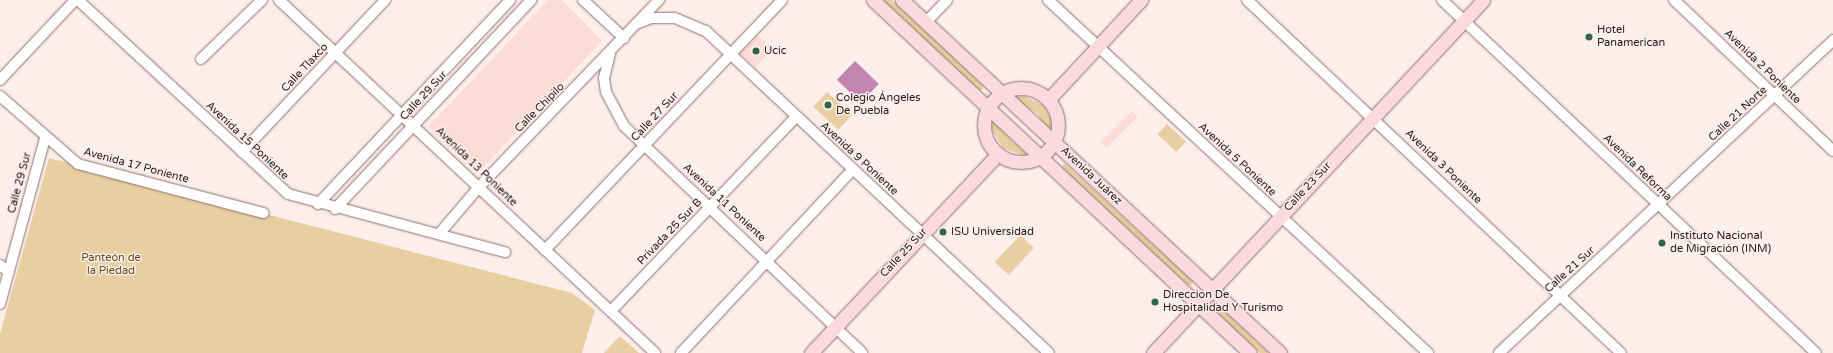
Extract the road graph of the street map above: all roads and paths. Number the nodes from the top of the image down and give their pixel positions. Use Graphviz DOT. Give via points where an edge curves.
graph roads {
  1 [pos="76,0"];
  2 [pos="262,0"];
  3 [pos="279,0"];
  4 [pos="385,0"];
  5 [pos="510,0"];
  6 [pos="531,0"];
  7 [pos="583,0"];
  8 [pos="659,0"];
  9 [pos="782,0"];
  10 [pos="873,0"];
  11 [pos="902,0"];
  12 [pos="947,0"];
  13 [pos="1048,0"];
  14 [pos="1141,0"];
  15 [pos="1247,0"];
  16 [pos="1442,0"];
  17 [pos="1483,0"];
  18 [pos="1674,0"];
  19 [pos="1464,20"];
  20 [pos="926,22"];
  21 [pos="638,23"];
  22 [pos="624,38"];
  23 [pos="1833,40"];
  24 [pos="1097,46"];
  25 [pos="336,52"];
  26 [pos="610,54"];
  27 [pos="731,54"];
  28 [pos="201,59"];
  29 [pos="0,80"];
  30 [pos="1002,93"];
  31 [pos="0,96"];
  32 [pos="1775,96"];
  33 [pos="1048,100"];
  34 [pos="988,108"];
  35 [pos="402,114"];
  36 [pos="797,116"];
  37 [pos="1373,118"];
  38 [pos="414,125"];
  39 [pos="45,138"];
  40 [pos="1054,142"];
  41 [pos="644,147"];
  42 [pos="1833,151"];
  43 [pos="242,152"];
  44 [pos="998,154"];
  45 [pos="1040,157"];
  46 [pos="853,169"];
  47 [pos="479,187"];
  48 [pos="318,204"];
  49 [pos="1659,205"];
  50 [pos="710,207"];
  51 [pos="335,209"];
  52 [pos="264,213"];
  53 [pos="1280,217"];
  54 [pos="439,234"];
  55 [pos="922,234"];
  56 [pos="545,250"];
  57 [pos="505,252"];
  58 [pos="768,260"];
  59 [pos="0,265"];
  60 [pos="9,272"];
  61 [pos="1212,290"];
  62 [pos="1560,295"];
  63 [pos="0,304"];
  64 [pos="1198,305"];
  65 [pos="611,311"];
  66 [pos="835,327"];
  67 [pos="655,353"];
  68 [pos="681,353"];
  69 [pos="811,353"];
  70 [pos="862,353"];
  71 [pos="1049,353"];
  72 [pos="1153,353"];
  73 [pos="1250,353"];
  74 [pos="1280,353"];
  75 [pos="1428,353"];
  76 [pos="1499,353"];
  77 [pos="1621,353"];
  78 [pos="1816,353"];
  1 -- 29 [label="street"];
  1 -- 43 [label="street, Avenida 15 Poniente"];
  2 -- 28 [label="street"];
  3 -- 25 [label="street, Avenida 13 Poniente"];
  4 -- 25 [label="street, Calle Tlaxco"];
  5 -- 35 [label="street, Calle 29 Sur"];
  6 -- 38 [label="street, Calle 29 Sur"];
  7 -- 22 [label="street"];
  8 -- 21 [label="street, Calle Chipilo"];
  9 -- 27 [label="street, Calle 27 Sur"];
  10 -- 34 [label="main road, Avenida Juárez"];
  11 -- 20 [label="main road, Avenida Juárez"];
  12 -- 20 [label="street"];
  13 -- 24 [label="street, Avenida 5 Poniente"];
  14 -- 24 [label="main road"];
  15 -- 37 [label="street, Avenida 3 Poniente"];
  16 -- 19 [label="street, Avenida Reforma"];
  17 -- 19 [label="main road, Calle 23 Sur"];
  18 -- 32 [label="street, Avenida 2 Poniente"];
  19 -- 37 [label="main road, Calle 23 Sur"];
  19 -- 49 [label="street, Avenida Reforma"];
  20 -- 30 [label="main road, Avenida Juárez"];
  21 -- 22 [label="street, Calle Chipilo"];
  21 -- 27 [label="street, Avenida 9 Poniente" via="664,17 685,21 706,31"];
  22 -- 26 [label="street, Calle Chipilo"];
  23 -- 32 [label="street, Calle 21 Norte"];
  24 -- 33 [label="main road"];
  24 -- 53 [label="street, Avenida 5 Poniente"];
  25 -- 35 [label="street, Avenida 13 Poniente"];
  25 -- 43 [label="street, Calle Tlaxco"];
  26 -- 41 [label="street, Avenida 11 Poniente" via="604,78 606,92 624,126"];
  26 -- 47 [label="street, Calle Chipilo"];
  27 -- 36 [label="street, Avenida 9 Poniente"];
  27 -- 41 [label="street, Calle 27 Sur"];
  30 -- 33 [label="main road" via="1021,88"];
  30 -- 34 [label="main road"];
  30 -- 40 [label="main road, Avenida Juárez"];
  31 -- 39 [label="street, Avenida 17 Poniente"];
  32 -- 42 [label="street, Avenida 2 Poniente"];
  32 -- 49 [label="street, Calle 21 Norte"];
  33 -- 40 [label="main road" via="1057,117"];
  34 -- 44 [label="main road" via="986,137"];
  34 -- 45 [label="main road, Avenida Juárez"];
  35 -- 38 [label="street, Avenida 13 Poniente"];
  35 -- 48 [label="street, Calle 29 Sur"];
  36 -- 46 [label="street, Avenida 9 Poniente"];
  36 -- 50 [label="street, Privada 25 Sur B"];
  37 -- 53 [label="main road, Calle 23 Sur"];
  37 -- 62 [label="street, Avenida 3 Poniente"];
  38 -- 47 [label="street, Avenida 13 Poniente"];
  38 -- 51 [label="street, Calle 29 Sur"];
  39 -- 52 [label="street, Avenida 17 Poniente" via="78,164"];
  39 -- 60 [label="street, Calle 29 Sur"];
  40 -- 45 [label="main road"];
  40 -- 61 [label="main road, Avenida Juárez"];
  41 -- 50 [label="street, Avenida 11 Poniente"];
  41 -- 56 [label="street, Calle 27 Sur"];
  43 -- 48 [label="street, Avenida 15 Poniente" via="288,194"];
  44 -- 45 [label="main road" via="1018,162"];
  44 -- 55 [label="main road, Calle 25 Sur"];
  45 -- 64 [label="main road, Avenida Juárez"];
  46 -- 55 [label="street, Avenida 9 Poniente"];
  46 -- 58 [label="street"];
  47 -- 54 [label="street, Calle Chipilo"];
  47 -- 56 [label="street, Avenida 13 Poniente"];
  48 -- 51 [label="street, Avenida 15 Poniente"];
  49 -- 62 [label="street, Calle 21 Sur"];
  49 -- 78 [label="street, Avenida Reforma"];
  50 -- 58 [label="street, Avenida 11 Poniente"];
  50 -- 65 [label="street, Privada 25 Sur B"];
  51 -- 54 [label="street, Avenida 15 Poniente"];
  53 -- 61 [label="main road, Calle 23 Sur"];
  53 -- 75 [label="street, Avenida 5 Poniente"];
  54 -- 57 [label="street, Avenida 15 Poniente"];
  55 -- 66 [label="main road, Calle 25 Sur"];
  55 -- 71 [label="street, Avenida 9 Poniente"];
  56 -- 65 [label="street, Avenida 13 Poniente"];
  58 -- 66 [label="street, Avenida 11 Poniente"];
  58 -- 68 [label="street"];
  59 -- 60 [label="street"];
  60 -- 63 [label="street, Calle 29 Sur"];
  61 -- 64 [label="main road, Calle 23 Sur"];
  61 -- 74 [label="main road, Avenida Juárez"];
  62 -- 76 [label="street, Calle 21 Sur"];
  62 -- 77 [label="street, Avenida 3 Poniente"];
  64 -- 72 [label="main road, Calle 23 Sur"];
  64 -- 73 [label="main road, Avenida Juárez"];
  65 -- 67 [label="street, Avenida 13 Poniente"];
  66 -- 69 [label="main road, Calle 25 Sur"];
  66 -- 70 [label="street, Avenida 11 Poniente"];
}
